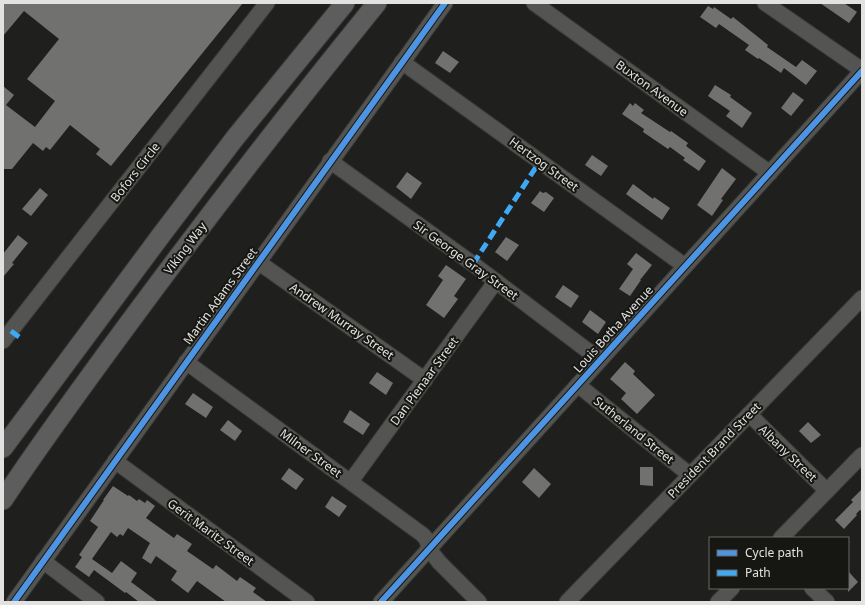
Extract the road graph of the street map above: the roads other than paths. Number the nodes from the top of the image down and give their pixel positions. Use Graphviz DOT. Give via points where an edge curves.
graph roads {
  1 [pos="267,3"];
  2 [pos="345,3"];
  3 [pos="377,3"];
  4 [pos="445,3"];
  5 [pos="534,3"];
  6 [pos="765,3"];
  7 [pos="402,62"];
  8 [pos="862,71"];
  9 [pos="330,161"];
  10 [pos="770,173"];
  11 [pos="258,262"];
  12 [pos="685,266"];
  13 [pos="496,282"];
  14 [pos="862,298"];
  15 [pos="3,341"];
  16 [pos="600,360"];
  17 [pos="186,362"];
  18 [pos="425,380"];
  19 [pos="578,385"];
  20 [pos="749,414"];
  21 [pos="3,448"];
  22 [pos="862,455"];
  23 [pos="115,461"];
  24 [pos="690,475"];
  25 [pos="351,481"];
  26 [pos="827,491"];
  27 [pos="3,500"];
  28 [pos="782,537"];
  29 [pos="429,549"];
  30 [pos="43,561"];
  31 [pos="731,589"];
  32 [pos="813,589"];
  33 [pos="14,602"];
  34 [pos="97,602"];
  35 [pos="307,602"];
  36 [pos="381,602"];
  37 [pos="480,602"];
  38 [pos="567,602"];
  39 [pos="718,602"];
  40 [pos="827,602"];
  1 -- 15 [label="street, Bofors Circle"];
  2 -- 21 [label="main road" via="235,138"];
  3 -- 27 [label="main road, Viking Way" via="185,247"];
  4 -- 7 [label="street, Martin Adams Street"];
  5 -- 10 [label="street, Buxton Avenue"];
  6 -- 8 [label="street"];
  7 -- 9 [label="street, Martin Adams Street"];
  7 -- 12 [label="street, Hertzog Street"];
  8 -- 10 [label="street, Louis Botha Avenue"];
  9 -- 11 [label="street, Martin Adams Street"];
  9 -- 13 [label="street, Sir George Gray Street"];
  10 -- 12 [label="street, Louis Botha Avenue"];
  11 -- 17 [label="street, Martin Adams Street"];
  11 -- 18 [label="street, Andrew Murray Street"];
  12 -- 16 [label="street, Louis Botha Avenue"];
  13 -- 16 [label="street, Sir George Gray Street"];
  13 -- 18 [label="street, Dan Pienaar Street"];
  14 -- 20 [label="street, President Brand Street"];
  16 -- 19 [label="street, Louis Botha Avenue"];
  17 -- 23 [label="street, Martin Adams Street"];
  17 -- 25 [label="street, Milner Street"];
  18 -- 25 [label="street, Dan Pienaar Street"];
  19 -- 24 [label="street, Sutherland Street"];
  19 -- 29 [label="street, Louis Botha Avenue"];
  20 -- 24 [label="street, President Brand Street"];
  20 -- 26 [label="street, Albany Street"];
  22 -- 26 [label="street"];
  23 -- 30 [label="street, Martin Adams Street"];
  23 -- 35 [label="street, Gerit Maritz Street"];
  24 -- 38 [label="street, President Brand Street"];
  25 -- 29 [label="street, Milner Street" via="423,535"];
  26 -- 28 [label="street"];
  29 -- 36 [label="street, Louis Botha Avenue"];
  29 -- 37 [label="street, Milner Street"];
  30 -- 33 [label="street, Martin Adams Street"];
  30 -- 34 [label="street"];
  31 -- 39 [label="street"];
  32 -- 40 [label="street"];
}
